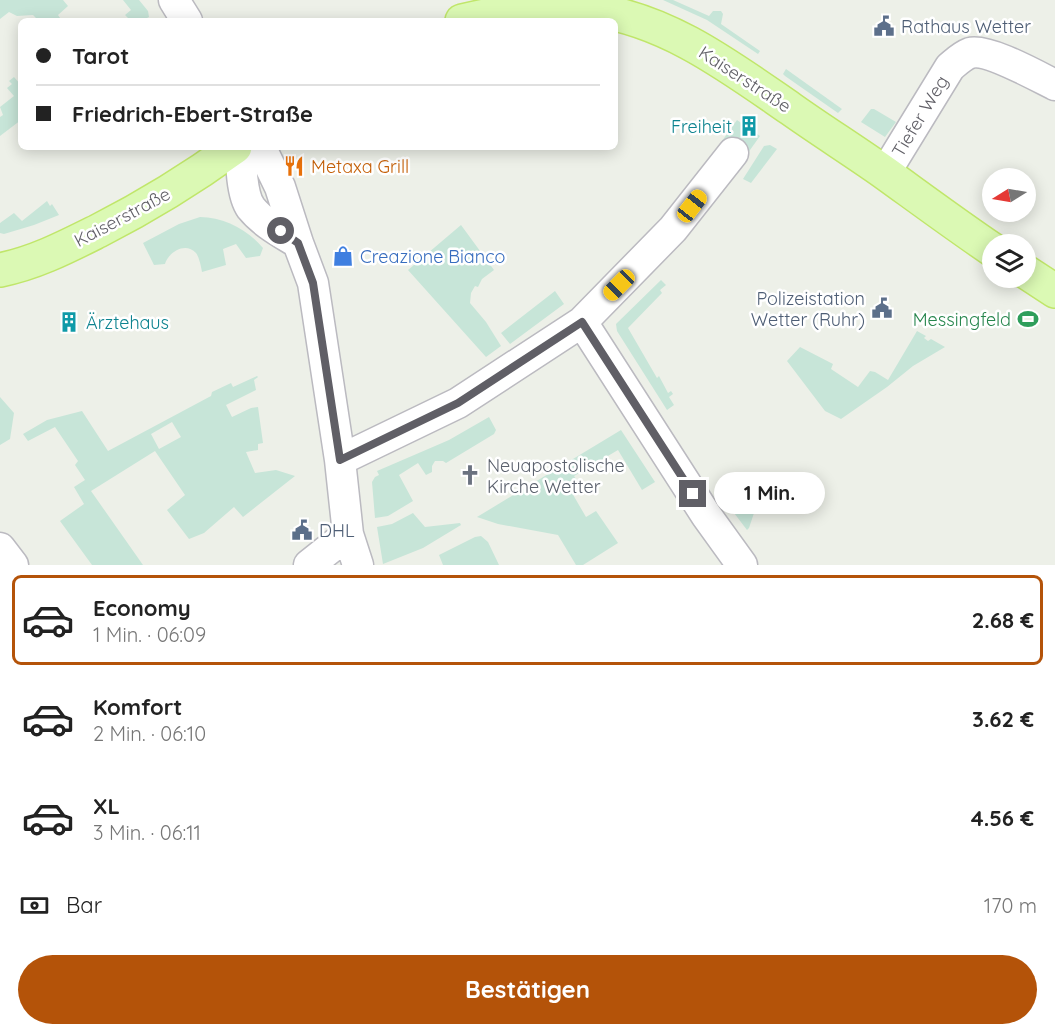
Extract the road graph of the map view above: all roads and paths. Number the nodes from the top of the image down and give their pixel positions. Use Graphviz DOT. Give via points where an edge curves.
graph roads {
  1 [pos="174,0"];
  2 [pos="595,5"];
  3 [pos="185,18"];
  4 [pos="480,18"];
  5 [pos="1055,85"];
  6 [pos="231,150"];
  7 [pos="242,150"];
  8 [pos="261,150"];
  9 [pos="733,153"];
  10 [pos="885,173"];
  11 [pos="982,242"];
  12 [pos="298,243"];
  13 [pos="0,270"];
  14 [pos="1036,279"];
  15 [pos="1055,291"];
  16 [pos="582,322"];
  17 [pos="340,460"];
  18 [pos="348,534"];
  19 [pos="0,548"];
  20 [pos="13,565"];
  21 [pos="309,565"];
  22 [pos="358,565"];
  23 [pos="742,565"];
  1 -- 3 [label="street"];
  2 -- 4 [label="main road, Kaiserstraße"];
  2 -- 10 [label="main road, Kaiserstraße" via="700,48"];
  5 -- 10 [label="street, Tiefer Weg" via="994,57 971,52 950,67"];
  6 -- 13 [label="main road, Kaiserstraße" via="177,188 118,221 52,254"];
  7 -- 12 [label="street" via="241,174 250,207"];
  8 -- 12 [label="street" via="280,187"];
  9 -- 16 [label="street" via="672,229"];
  10 -- 11 [label="main road, Kaiserstraße"];
  12 -- 17 [label="street" via="313,283"];
  14 -- 15 [label="main road"];
  16 -- 17 [label="street" via="458,403"];
  16 -- 23 [label="street"];
  17 -- 18 [label="street"];
  18 -- 21 [label="street"];
  18 -- 22 [label="street"];
  19 -- 20 [label="street"];
}
